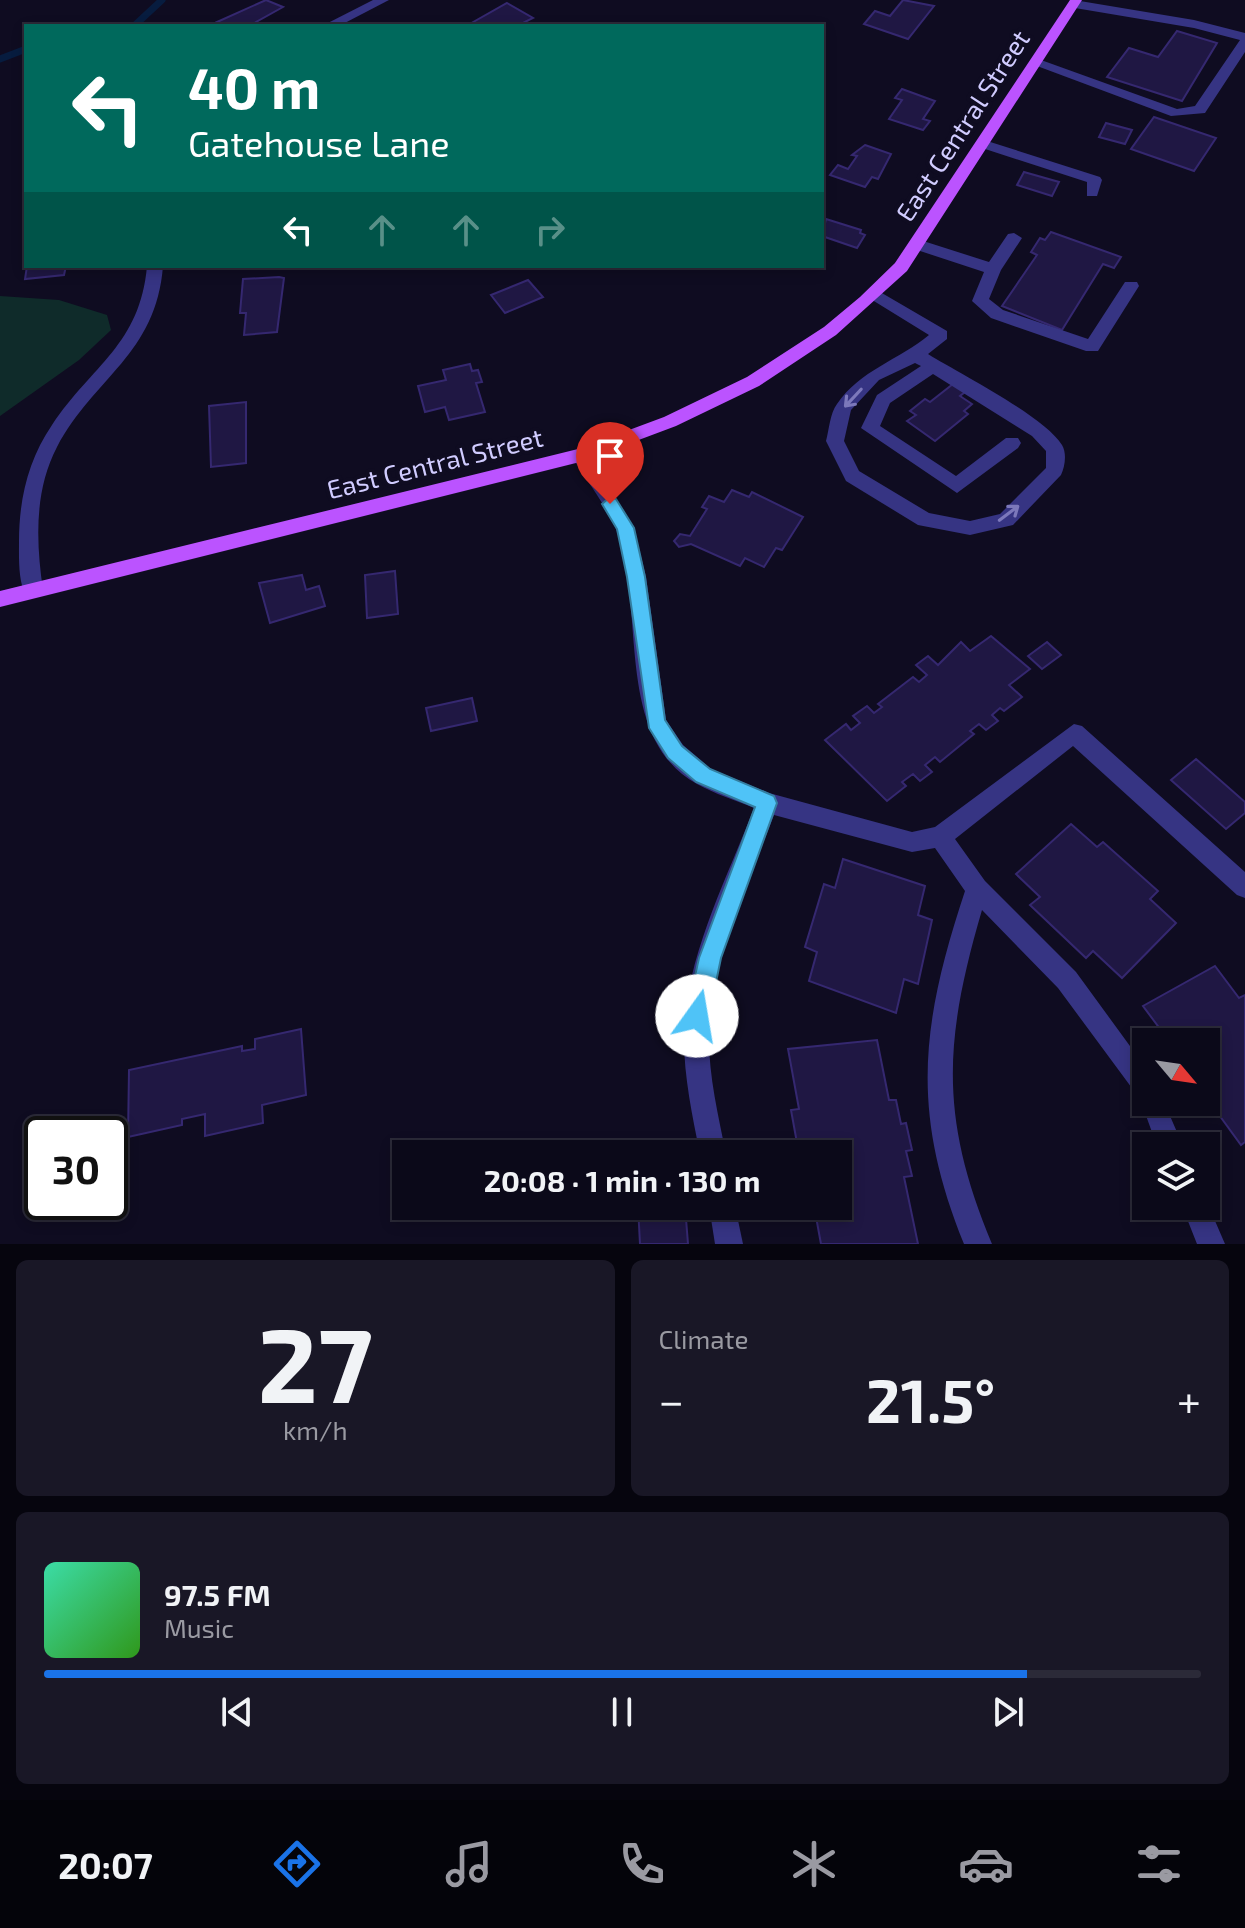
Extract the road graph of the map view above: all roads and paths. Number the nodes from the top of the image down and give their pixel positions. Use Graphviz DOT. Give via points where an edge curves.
graph roads {
  1 [pos="376,1"];
  2 [pos="1075,2"];
  3 [pos="333,24"];
  4 [pos="1245,39"];
  5 [pos="1036,63"];
  6 [pos="984,144"];
  7 [pos="1092,193"];
  8 [pos="1014,238"];
  9 [pos="917,244"];
  10 [pos="155,268"];
  11 [pos="993,269"];
  12 [pos="1131,286"];
  13 [pos="875,294"];
  14 [pos="916,355"];
  15 [pos="933,366"];
  16 [pos="1012,443"];
  17 [pos="580,455"];
  18 [pos="33,590"];
  19 [pos="0,599"];
  20 [pos="767,803"];
  21 [pos="940,837"];
  22 [pos="1245,887"];
  23 [pos="977,889"];
  24 [pos="1132,1070"];
  25 [pos="711,1140"];
  26 [pos="725,1220"];
  27 [pos="1201,1220"];
  28 [pos="729,1244"];
  29 [pos="978,1244"];
  30 [pos="1211,1244"];
  1 -- 3 [label="street"];
  2 -- 4 [label="street"];
  2 -- 5 [label="main road, East Central Street"];
  4 -- 5 [label="street" via="1200,110 1188,112 1176,113"];
  5 -- 6 [label="main road, East Central Street"];
  6 -- 7 [label="street" via="1095,180"];
  6 -- 9 [label="main road, East Central Street"];
  8 -- 11 [label="street"];
  9 -- 11 [label="street"];
  9 -- 13 [label="main road, East Central Street"];
  10 -- 18 [label="street" via="145,316 125,353 57,431 35,477 28,510"];
  11 -- 12 [label="street" via="980,301 997,314 1092,347"];
  13 -- 14 [label="street" via="941,335"];
  13 -- 17 [label="main road, East Central Street" via="815,345 747,387 671,423"];
  14 -- 15 [label="street"];
  14 -- 15 [label="street, one-way" via="873,376 843,408 835,441 852,476 925,520 970,528 1006,520 1055,470 1055,449 1038,431"];
  15 -- 16 [label="street" via="883,399 870,428 957,486"];
  17 -- 18 [label="main road, East Central Street"];
  17 -- 20 [label="street" via="625,528 656,722 675,752 703,776"];
  18 -- 19 [label="main road, East Central Street"];
  20 -- 21 [label="street" via="912,842"];
  20 -- 25 [label="street" via="710,958 697,1016"];
  21 -- 22 [label="street" via="1074,733"];
  21 -- 23 [label="street"];
  23 -- 24 [label="street" via="1067,980"];
  23 -- 29 [label="street" via="963,929 938,1072 947,1148"];
  26 -- 28 [label="street"];
  27 -- 30 [label="street"];
}
